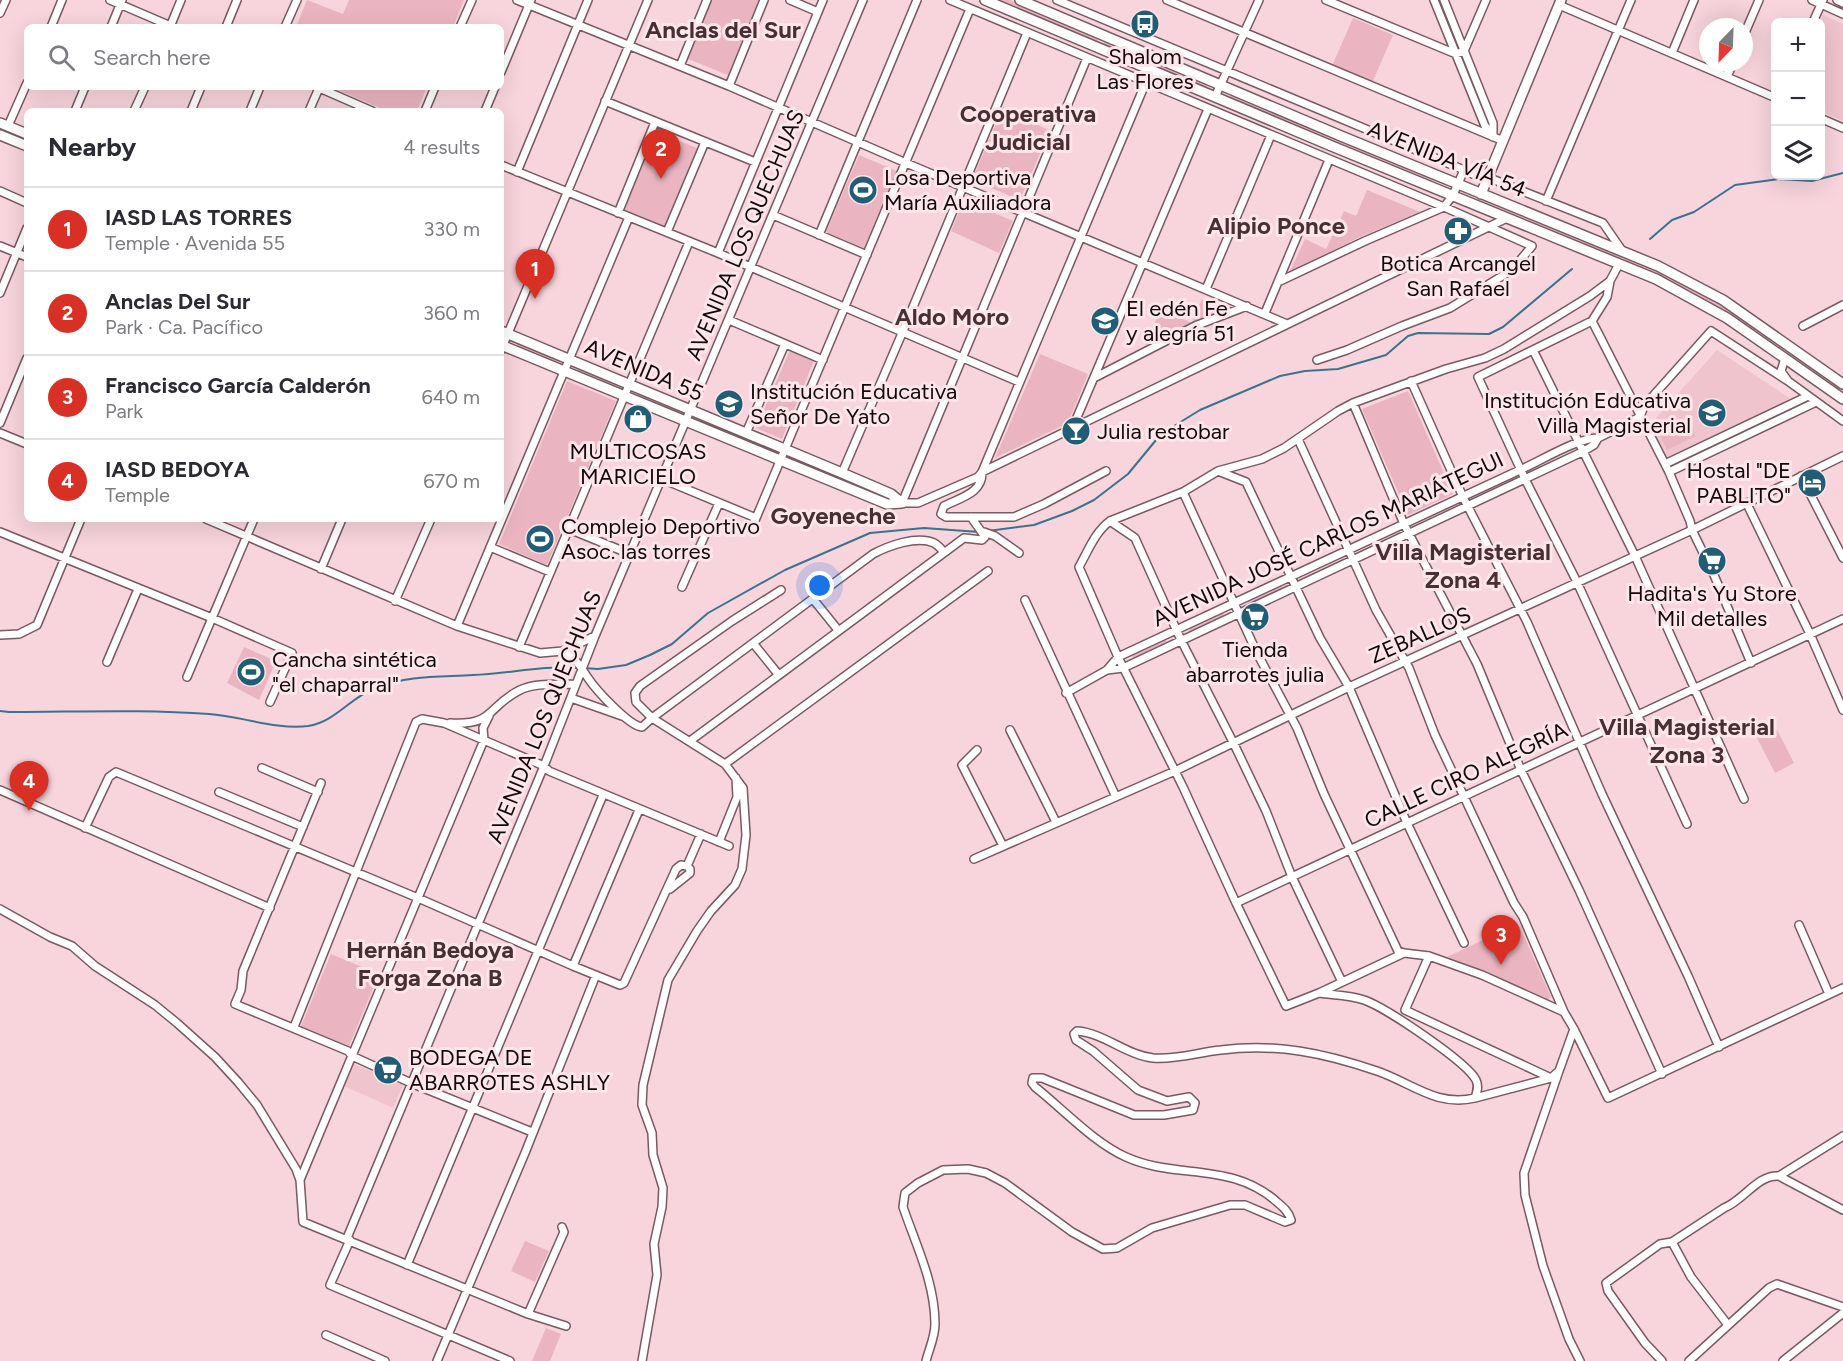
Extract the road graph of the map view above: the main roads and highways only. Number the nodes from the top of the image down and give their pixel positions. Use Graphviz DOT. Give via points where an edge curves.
graph roads {
  1 [pos="985,0"];
  2 [pos="1020,0"];
  3 [pos="1560,2"];
  4 [pos="4,125"];
  5 [pos="24,133"];
  6 [pos="0,135"];
  7 [pos="24,146"];
  8 [pos="1480,194"];
  9 [pos="504,333"];
  10 [pos="504,347"];
  11 [pos="1843,384"];
  12 [pos="1843,399"];
  1 -- 12 [label="main road, AVENIDA VÍA 54" via="1656,279 1727,318"];
  2 -- 8 [label="main road, AVENIDA VÍA 54"];
  3 -- 8 [label="main road" via="1497,138"];
  4 -- 5 [label="main road"];
  6 -- 7 [label="main road"];
  8 -- 11 [label="main road, AVENIDA VÍA 54" via="1658,266 1723,300"];
  9 -- 10 [label="main road, AVENIDA 55" via="842,473 891,494 902,503 887,504"];
}
